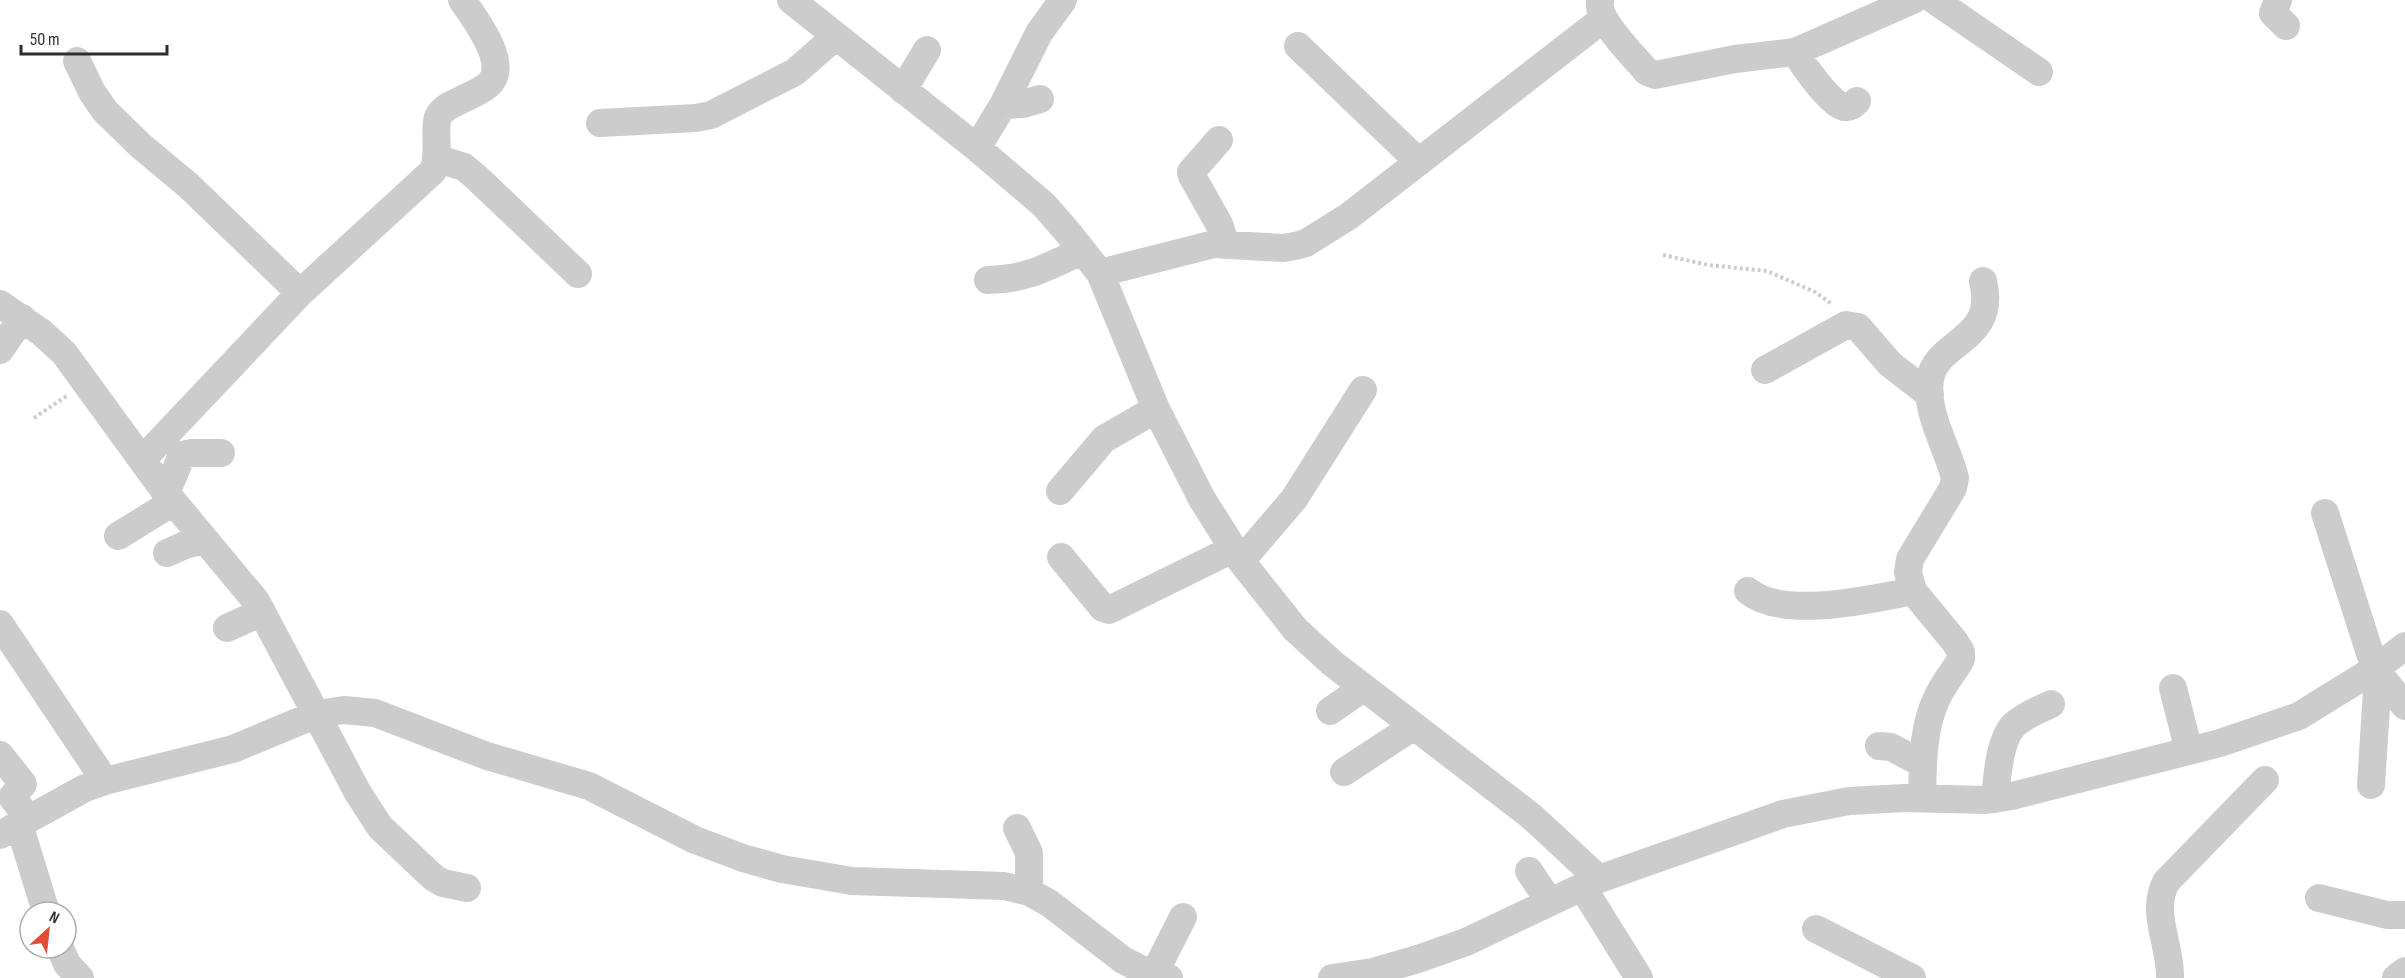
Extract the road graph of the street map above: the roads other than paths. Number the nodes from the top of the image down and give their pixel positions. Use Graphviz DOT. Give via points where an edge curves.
graph roads {
  1 [pos="462,0"];
  2 [pos="791,0"];
  3 [pos="1063,0"];
  4 [pos="1913,0"];
  5 [pos="1934,0"];
  6 [pos="1601,10"];
  7 [pos="836,36"];
  8 [pos="1298,46"];
  9 [pos="927,50"];
  10 [pos="1795,52"];
  11 [pos="77,62"];
  12 [pos="2039,72"];
  13 [pos="903,90"];
  14 [pos="1040,99"];
  15 [pos="1857,101"];
  16 [pos="1003,105"];
  17 [pos="600,123"];
  18 [pos="1219,140"];
  19 [pos="977,148"];
  20 [pos="438,159"];
  21 [pos="1419,162"];
  22 [pos="1225,243"];
  23 [pos="1082,251"];
  24 [pos="1100,273"];
  25 [pos="578,274"];
  26 [pos="988,280"];
  27 [pos="1983,280"];
  28 [pos="300,293"];
  29 [pos="11,311"];
  30 [pos="0,350"];
  31 [pos="1765,370"];
  32 [pos="1363,390"];
  33 [pos="1930,394"];
  34 [pos="1156,409"];
  35 [pos="221,453"];
  36 [pos="142,460"];
  37 [pos="1060,491"];
  38 [pos="170,497"];
  39 [pos="2325,513"];
  40 [pos="118,536"];
  41 [pos="205,540"];
  42 [pos="167,553"];
  43 [pos="1237,555"];
  44 [pos="1061,557"];
  45 [pos="1748,591"];
  46 [pos="1912,591"];
  47 [pos="262,612"];
  48 [pos="0,624"];
  49 [pos="227,628"];
  50 [pos="2405,646"];
  51 [pos="2377,672"];
  52 [pos="1363,687"];
  53 [pos="2173,688"];
  54 [pos="28,692"];
  55 [pos="2051,704"];
  56 [pos="2405,706"];
  57 [pos="1330,711"];
  58 [pos="317,714"];
  59 [pos="1414,726"];
  60 [pos="1879,746"];
  61 [pos="2189,751"];
  62 [pos="0,755"];
  63 [pos="1923,764"];
  64 [pos="1344,772"];
  65 [pos="2265,780"];
  66 [pos="99,783"];
  67 [pos="2371,785"];
  68 [pos="1922,798"];
  69 [pos="1995,799"];
  70 [pos="16,825"];
  71 [pos="1017,828"];
  72 [pos="1529,871"];
  73 [pos="1591,883"];
  74 [pos="467,888"];
  75 [pos="1029,892"];
  76 [pos="2319,898"];
  77 [pos="42,900"];
  78 [pos="1549,901"];
  79 [pos="2405,915"];
  80 [pos="1183,917"];
  81 [pos="1816,929"];
  82 [pos="65,960"];
  83 [pos="2405,971"];
  84 [pos="1162,976"];
  85 [pos="80,978"];
  86 [pos="1332,978"];
  87 [pos="1639,978"];
  88 [pos="1912,978"];
  89 [pos="2170,978"];
  90 [pos="2396,978"];
  1 -- 20 [label="street" via="496,58 495,74 488,85 443,110 437,119"];
  2 -- 7 [label="street"];
  3 -- 16 [label="street" via="1039,33"];
  4 -- 10 [label="street"];
  5 -- 12 [label="street"];
  6 -- 10 [label="street" via="1647,72 1655,75"];
  6 -- 21 [label="street"];
  7 -- 13 [label="street"];
  7 -- 17 [label="street" via="795,72 711,114"];
  8 -- 21 [label="street"];
  9 -- 13 [label="street"];
  10 -- 15 [label="street" via="1805,70 1834,101 1843,107"];
  11 -- 28 [label="street" via="105,111"];
  13 -- 19 [label="street"];
  14 -- 16 [label="street"];
  16 -- 19 [label="street"];
  18 -- 22 [label="street" via="1191,172"];
  19 -- 23 [label="street" via="1044,205"];
  20 -- 25 [label="street" via="464,167"];
  20 -- 28 [label="street" via="428,177"];
  21 -- 22 [label="street" via="1306,243 1283,248"];
  22 -- 24 [label="street"];
  23 -- 24 [label="street"];
  23 -- 26 [label="street" via="1028,276"];
  24 -- 34 [label="street"];
  27 -- 33 [label="street" via="1986,293 1978,325 1933,369"];
  28 -- 36 [label="street"];
  29 -- 30 [label="street"];
  29 -- 36 [label="street" via="64,353"];
  31 -- 33 [label="street" via="1852,325 1890,364"];
  32 -- 43 [label="street" via="1294,499"];
  33 -- 46 [label="street" via="1932,413 1955,477 1953,488 1910,559"];
  34 -- 37 [label="street" via="1111,433"];
  34 -- 43 [label="street" via="1202,499"];
  35 -- 38 [label="street" via="182,455"];
  36 -- 38 [label="street"];
  38 -- 40 [label="street"];
  38 -- 41 [label="street"];
  39 -- 51 [label="street"];
  41 -- 42 [label="street"];
  41 -- 47 [label="street"];
  43 -- 44 [label="street" via="1109,610 1102,608"];
  43 -- 52 [label="street" via="1295,629"];
  45 -- 46 [label="street" via="1763,601 1823,606"];
  46 -- 63 [label="street" via="1961,652 1961,659 1932,711"];
  47 -- 49 [label="street"];
  47 -- 58 [label="street"];
  48 -- 66 [label="street"];
  50 -- 51 [label="street"];
  51 -- 56 [label="street"];
  51 -- 61 [label="street" via="2299,716"];
  51 -- 67 [label="street"];
  52 -- 57 [label="street"];
  52 -- 59 [label="street"];
  53 -- 61 [label="street"];
  54 -- 66 [label="street" via="69,737"];
  55 -- 69 [label="street" via="2010,730"];
  58 -- 66 [label="street" via="233,749"];
  58 -- 74 [label="street" via="358,794 380,827 434,878"];
  58 -- 75 [label="street" via="344,710 375,713 487,756 589,786 695,840 782,869 852,881 1004,886"];
  59 -- 64 [label="street"];
  59 -- 73 [label="street" via="1531,816"];
  60 -- 63 [label="street" via="1892,747"];
  61 -- 69 [label="street"];
  62 -- 70 [label="street" via="22,784 12,795"];
  63 -- 68 [label="street"];
  65 -- 89 [label="street" via="2166,882 2160,893 2159,914"];
  66 -- 70 [label="street"];
  68 -- 69 [label="street"];
  68 -- 73 [label="street" via="1849,801 1783,814"];
  70 -- 77 [label="street"];
  71 -- 75 [label="street" via="1029,853"];
  72 -- 78 [label="street"];
  73 -- 78 [label="street"];
  73 -- 87 [label="street"];
  75 -- 84 [label="street" via="1123,960"];
  76 -- 79 [label="street" via="2387,915"];
  78 -- 86 [label="street" via="1466,942 1373,972"];
  80 -- 84 [label="street"];
  81 -- 88 [label="street"];
  82 -- 85 [label="street"];
  83 -- 90 [label="street"];
}
